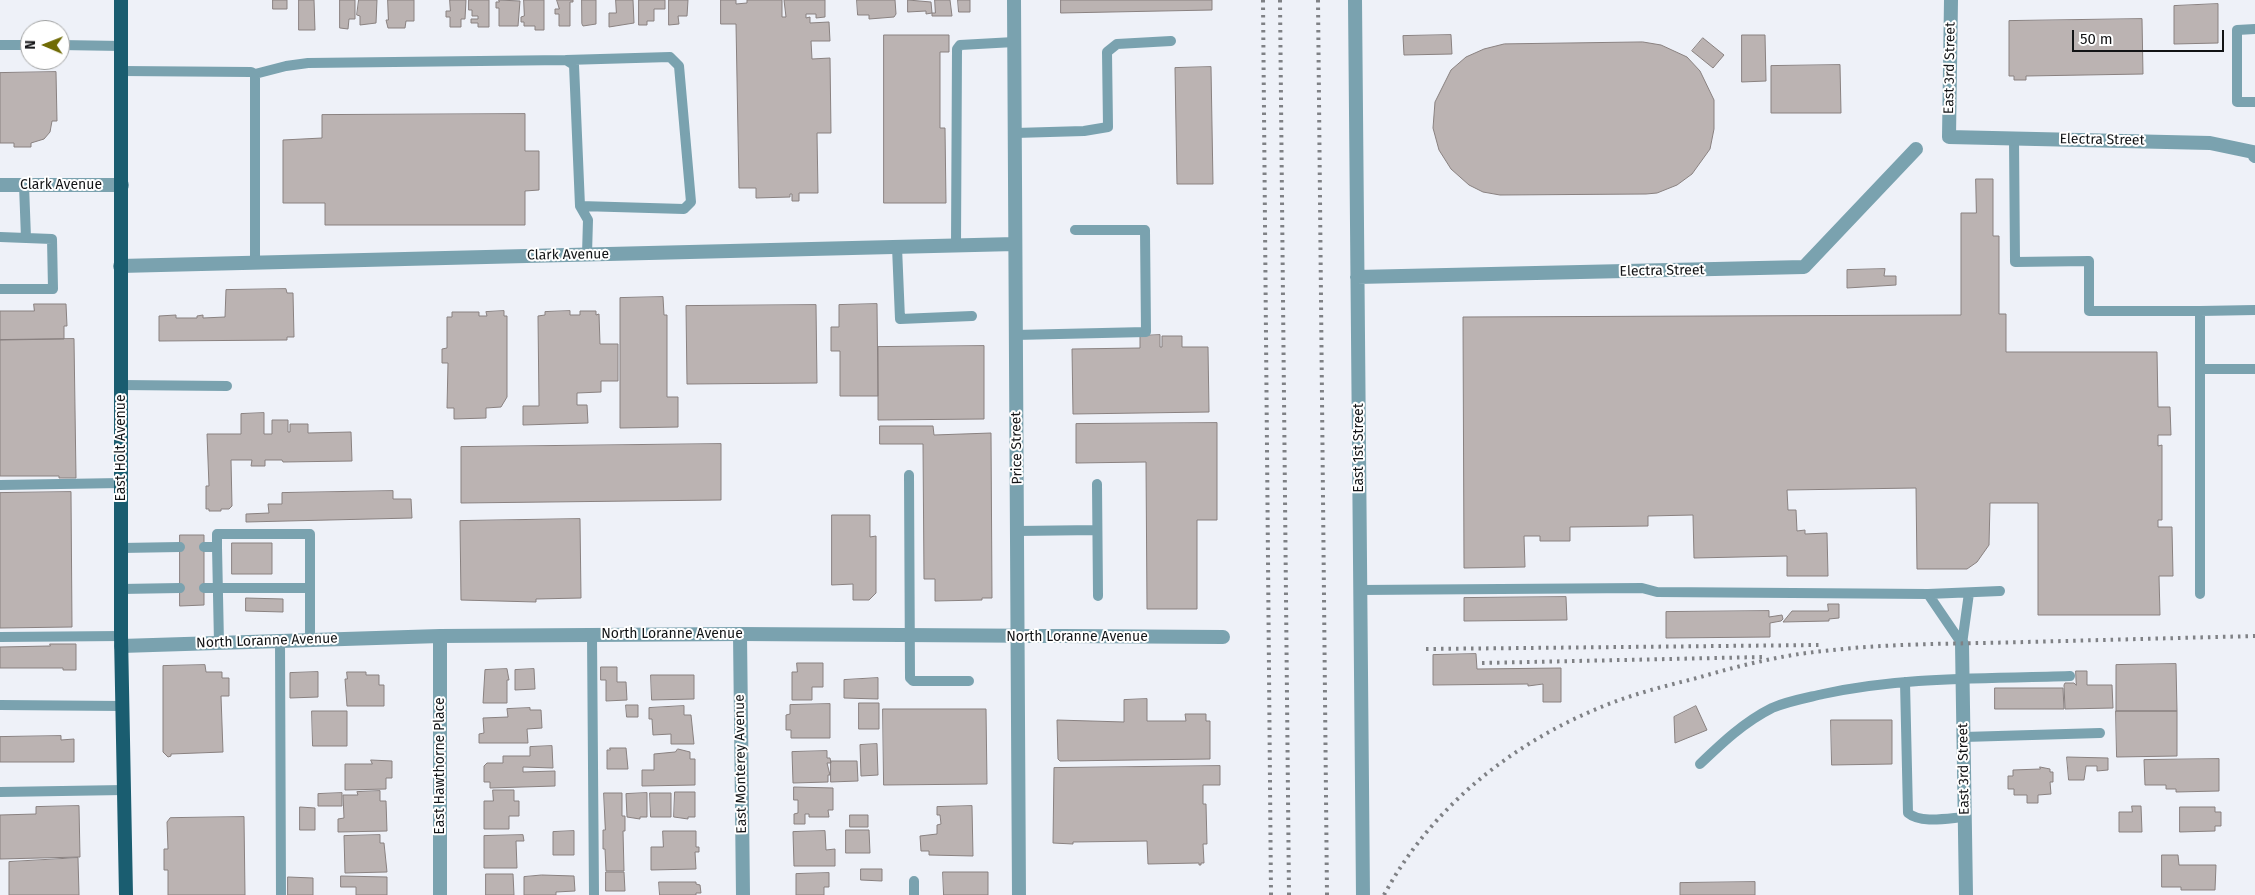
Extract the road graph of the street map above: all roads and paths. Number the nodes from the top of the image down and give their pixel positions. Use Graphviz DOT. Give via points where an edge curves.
graph roads {
  1 [pos="121,0"];
  2 [pos="1014,0"];
  3 [pos="1355,0"];
  4 [pos="1951,0"];
  5 [pos="2255,29"];
  6 [pos="1171,41"];
  7 [pos="1014,42"];
  8 [pos="0,45"];
  9 [pos="20,45"];
  10 [pos="70,45"];
  11 [pos="122,46"];
  12 [pos="566,60"];
  13 [pos="122,71"];
  14 [pos="255,74"];
  15 [pos="2255,102"];
  16 [pos="1014,133"];
  17 [pos="1949,137"];
  18 [pos="2014,138"];
  19 [pos="1916,149"];
  20 [pos="2254,154"];
  21 [pos="0,185"];
  22 [pos="24,185"];
  23 [pos="122,185"];
  24 [pos="580,206"];
  25 [pos="1075,230"];
  26 [pos="0,238"];
  27 [pos="26,238"];
  28 [pos="1015,244"];
  29 [pos="956,245"];
  30 [pos="897,246"];
  31 [pos="587,254"];
  32 [pos="255,263"];
  33 [pos="120,266"];
  34 [pos="1357,277"];
  35 [pos="0,289"];
  36 [pos="2255,310"];
  37 [pos="2200,311"];
  38 [pos="972,316"];
  39 [pos="1015,335"];
  40 [pos="2200,369"];
  41 [pos="2255,369"];
  42 [pos="121,384"];
  43 [pos="227,386"];
  44 [pos="908,474"];
  45 [pos="121,483"];
  46 [pos="1097,484"];
  47 [pos="0,485"];
  48 [pos="1097,530"];
  49 [pos="1017,531"];
  50 [pos="217,546"];
  51 [pos="180,547"];
  52 [pos="204,547"];
  53 [pos="121,548"];
  54 [pos="180,588"];
  55 [pos="204,588"];
  56 [pos="310,588"];
  57 [pos="121,589"];
  58 [pos="218,589"];
  59 [pos="1360,590"];
  60 [pos="2000,591"];
  61 [pos="1969,593"];
  62 [pos="1928,594"];
  63 [pos="2200,594"];
  64 [pos="1098,596"];
  65 [pos="740,634"];
  66 [pos="592,635"];
  67 [pos="909,635"];
  68 [pos="440,636"];
  69 [pos="1018,636"];
  70 [pos="0,637"];
  71 [pos="1223,638"];
  72 [pos="310,640"];
  73 [pos="121,641"];
  74 [pos="280,641"];
  75 [pos="219,643"];
  76 [pos="1962,644"];
  77 [pos="2070,676"];
  78 [pos="1962,680"];
  79 [pos="969,681"];
  80 [pos="1905,682"];
  81 [pos="0,705"];
  82 [pos="122,706"];
  83 [pos="2100,733"];
  84 [pos="1964,737"];
  85 [pos="1700,764"];
  86 [pos="124,790"];
  87 [pos="0,792"];
  88 [pos="1965,817"];
  89 [pos="914,881"];
  90 [pos="126,895"];
  91 [pos="281,895"];
  92 [pos="440,895"];
  93 [pos="594,895"];
  94 [pos="743,895"];
  95 [pos="914,895"];
  96 [pos="1019,895"];
  97 [pos="1363,895"];
  98 [pos="1966,895"];
  1 -- 11 [label="main road, East Holt Avenue"];
  2 -- 7 [label="street, Price Street"];
  3 -- 34 [label="street, East 1st Street"];
  4 -- 17 [label="street, East 3rd Street"];
  5 -- 15 [label="lane" via="2237,30 2237,102"];
  6 -- 16 [label="lane" via="1117,44 1107,52 1108,127"];
  7 -- 16 [label="street, Price Street"];
  7 -- 29 [label="lane" via="960,45 957,49"];
  8 -- 9 [label="lane"];
  10 -- 11 [label="lane"];
  11 -- 13 [label="main road, East Holt Avenue"];
  12 -- 14 [label="lane" via="308,63"];
  12 -- 24 [label="lane" via="574,64"];
  12 -- 24 [label="lane" via="670,57 679,66 691,202 684,209"];
  13 -- 14 [label="lane"];
  13 -- 23 [label="main road, East Holt Avenue"];
  14 -- 32 [label="lane"];
  16 -- 28 [label="street, Price Street"];
  17 -- 18 [label="street, Electra Street"];
  18 -- 20 [label="street, Electra Street" via="2210,143"];
  18 -- 37 [label="lane" via="2015,262 2089,261 2089,312"];
  19 -- 34 [label="street, Electra Street" via="1804,267"];
  21 -- 22 [label="street, Clark Avenue"];
  22 -- 23 [label="street, Clark Avenue"];
  22 -- 27 [label="lane"];
  23 -- 33 [label="main road, East Holt Avenue"];
  24 -- 31 [label="lane" via="588,220"];
  25 -- 39 [label="lane" via="1145,230 1146,332"];
  26 -- 27 [label="lane"];
  27 -- 35 [label="lane" via="52,238 53,289"];
  28 -- 29 [label="street, Clark Avenue"];
  28 -- 39 [label="street, Price Street"];
  29 -- 30 [label="street, Clark Avenue"];
  30 -- 31 [label="street, Clark Avenue"];
  30 -- 38 [label="lane" via="900,318"];
  31 -- 32 [label="street, Clark Avenue"];
  32 -- 33 [label="street, Clark Avenue"];
  33 -- 42 [label="main road, East Holt Avenue"];
  34 -- 59 [label="street, East 1st Street"];
  36 -- 37 [label="lane"];
  37 -- 40 [label="lane"];
  39 -- 49 [label="street, Price Street"];
  40 -- 41 [label="lane"];
  40 -- 63 [label="lane"];
  42 -- 43 [label="lane"];
  42 -- 45 [label="main road, East Holt Avenue"];
  44 -- 67 [label="lane"];
  45 -- 47 [label="lane"];
  45 -- 53 [label="main road, East Holt Avenue"];
  46 -- 48 [label="lane"];
  48 -- 49 [label="lane"];
  48 -- 64 [label="lane"];
  49 -- 69 [label="street, Price Street"];
  50 -- 52 [label="lane"];
  50 -- 56 [label="lane" via="217,534 310,534"];
  50 -- 58 [label="lane"];
  51 -- 53 [label="lane"];
  53 -- 57 [label="main road, East Holt Avenue"];
  54 -- 57 [label="lane"];
  55 -- 58 [label="lane"];
  56 -- 58 [label="lane"];
  56 -- 72 [label="lane"];
  57 -- 73 [label="main road, East Holt Avenue"];
  58 -- 75 [label="lane"];
  59 -- 62 [label="lane" via="1642,588 1657,592"];
  59 -- 97 [label="street, East 1st Street"];
  60 -- 61 [label="lane"];
  61 -- 62 [label="lane"];
  61 -- 76 [label="lane"];
  62 -- 76 [label="lane"];
  65 -- 66 [label="street, North Loranne Avenue"];
  65 -- 67 [label="street, North Loranne Avenue"];
  65 -- 94 [label="street, East Monterey Avenue"];
  66 -- 68 [label="street, North Loranne Avenue"];
  66 -- 93 [label="lane"];
  67 -- 69 [label="street, North Loranne Avenue"];
  67 -- 79 [label="lane" via="909,674 913,681"];
  68 -- 72 [label="street, North Loranne Avenue"];
  68 -- 92 [label="street, East Hawthorne Place"];
  69 -- 71 [label="street, North Loranne Avenue"];
  69 -- 96 [label="street, Price Street"];
  70 -- 73 [label="lane"];
  72 -- 74 [label="street, North Loranne Avenue"];
  73 -- 75 [label="street, North Loranne Avenue"];
  73 -- 82 [label="main road, East Holt Avenue"];
  74 -- 75 [label="street, North Loranne Avenue"];
  74 -- 91 [label="lane"];
  76 -- 78 [label="street, East 3rd Street"];
  77 -- 78 [label="lane"];
  78 -- 80 [label="lane"];
  78 -- 84 [label="street, East 3rd Street"];
  80 -- 85 [label="lane" via="1850,688 1785,703 1738,729"];
  80 -- 88 [label="lane" via="1908,813 1922,819"];
  81 -- 82 [label="lane"];
  82 -- 86 [label="main road, East Holt Avenue"];
  83 -- 84 [label="lane"];
  84 -- 88 [label="street, East 3rd Street"];
  86 -- 87 [label="lane"];
  86 -- 90 [label="main road, East Holt Avenue"];
  88 -- 98 [label="street, East 3rd Street"];
  89 -- 95 [label="lane"];
}
